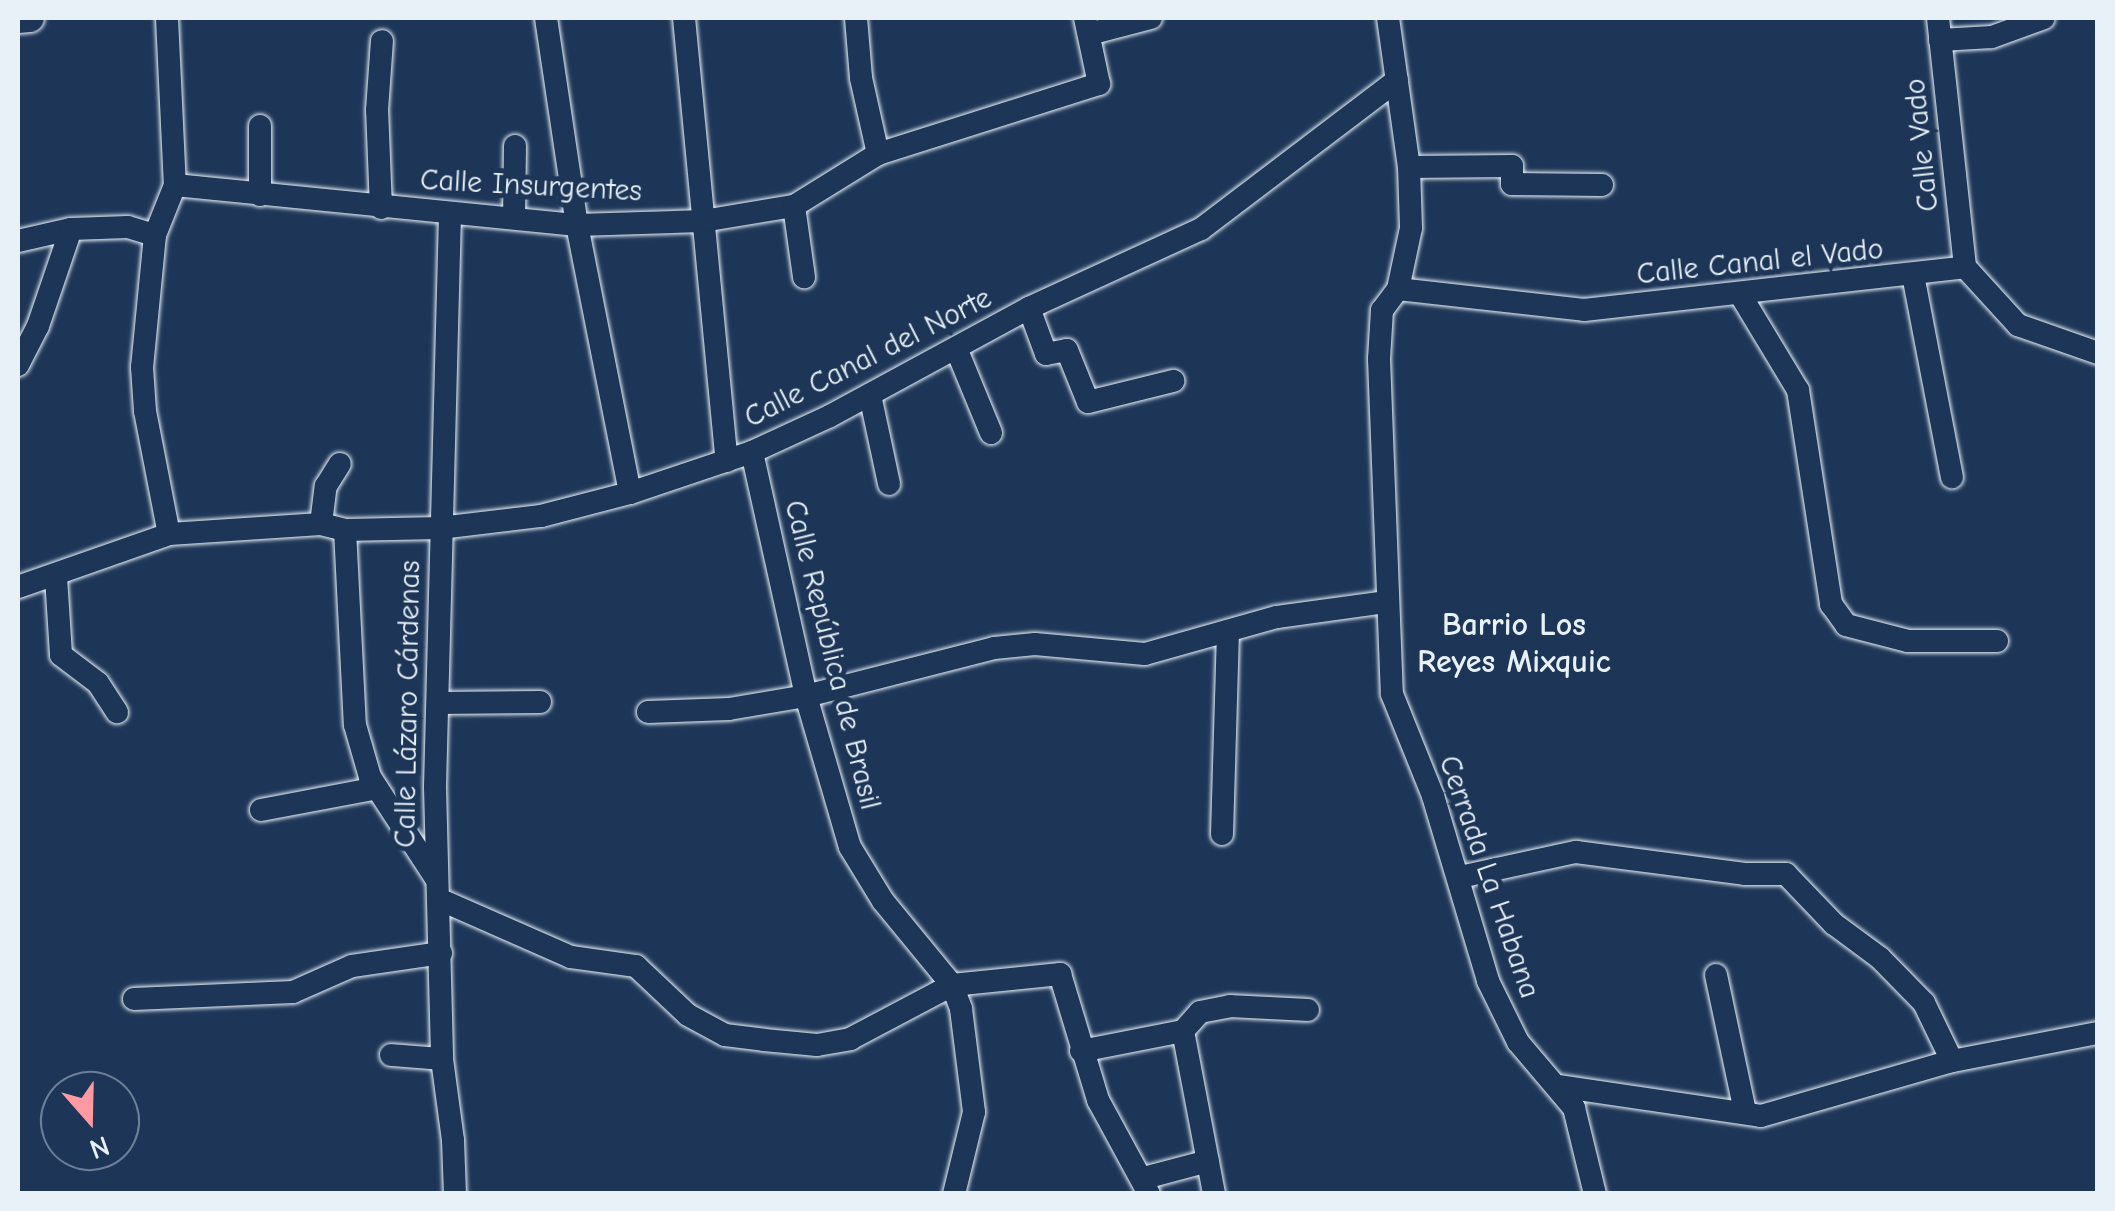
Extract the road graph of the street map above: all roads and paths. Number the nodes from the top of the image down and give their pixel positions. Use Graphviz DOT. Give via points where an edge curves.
graph roads {
  1 [pos="30,18"];
  2 [pos="167,18"];
  3 [pos="546,18"];
  4 [pos="684,18"];
  5 [pos="856,18"];
  6 [pos="1151,18"];
  7 [pos="1388,18"];
  8 [pos="2044,18"];
  9 [pos="18,19"];
  10 [pos="1088,26"];
  11 [pos="1939,29"];
  12 [pos="382,40"];
  13 [pos="1398,80"];
  14 [pos="260,126"];
  15 [pos="515,146"];
  16 [pos="878,154"];
  17 [pos="1409,168"];
  18 [pos="175,185"];
  19 [pos="1602,185"];
  20 [pos="260,195"];
  21 [pos="794,206"];
  22 [pos="381,208"];
  23 [pos="450,214"];
  24 [pos="514,218"];
  25 [pos="702,221"];
  26 [pos="577,225"];
  27 [pos="71,229"];
  28 [pos="154,235"];
  29 [pos="18,241"];
  30 [pos="1965,267"];
  31 [pos="1913,276"];
  32 [pos="804,277"];
  33 [pos="1398,289"];
  34 [pos="1740,294"];
  35 [pos="1029,308"];
  36 [pos="956,348"];
  37 [pos="2098,353"];
  38 [pos="21,358"];
  39 [pos="1173,381"];
  40 [pos="870,394"];
  41 [pos="991,432"];
  42 [pos="752,452"];
  43 [pos="727,461"];
  44 [pos="340,464"];
  45 [pos="1952,477"];
  46 [pos="889,484"];
  47 [pos="630,492"];
  48 [pos="320,524"];
  49 [pos="440,528"];
  50 [pos="345,530"];
  51 [pos="169,534"];
  52 [pos="56,577"];
  53 [pos="18,588"];
  54 [pos="1386,602"];
  55 [pos="1228,631"];
  56 [pos="1998,640"];
  57 [pos="806,696"];
  58 [pos="540,702"];
  59 [pos="439,703"];
  60 [pos="117,712"];
  61 [pos="648,712"];
  62 [pos="377,788"];
  63 [pos="260,810"];
  64 [pos="1222,834"];
  65 [pos="1460,877"];
  66 [pos="439,890"];
  67 [pos="441,953"];
  68 [pos="1716,975"];
  69 [pos="952,985"];
  70 [pos="134,999"];
  71 [pos="1308,1010"];
  72 [pos="1183,1032"];
  73 [pos="2098,1033"];
  74 [pos="1081,1051"];
  75 [pos="391,1055"];
  76 [pos="442,1059"];
  77 [pos="1952,1061"];
  78 [pos="1558,1086"];
  79 [pos="1744,1112"];
  80 [pos="1208,1162"];
  81 [pos="1147,1186"];
  82 [pos="454,1194"];
  83 [pos="954,1194"];
  84 [pos="1214,1194"];
  85 [pos="1595,1194"];
  1 -- 9 [label="main road"];
  2 -- 18 [label="street"];
  3 -- 26 [label="street"];
  4 -- 25 [label="street"];
  5 -- 16 [label="street"];
  6 -- 10 [label="street"];
  7 -- 13 [label="street, Cerrada La Habana"];
  8 -- 11 [label="street" via="1992,37"];
  10 -- 16 [label="street, Calle Insurgentes" via="1099,84"];
  11 -- 30 [label="street, Calle Vado"];
  12 -- 22 [label="street"];
  13 -- 17 [label="street, Cerrada La Habana"];
  13 -- 35 [label="street, Calle Canal del Norte" via="1201,229"];
  14 -- 20 [label="street"];
  15 -- 24 [label="street"];
  16 -- 21 [label="street, Calle Insurgentes"];
  17 -- 19 [label="street" via="1512,166 1512,184"];
  17 -- 33 [label="street, Cerrada La Habana" via="1411,228"];
  18 -- 20 [label="street, Calle Insurgentes"];
  18 -- 28 [label="street"];
  20 -- 22 [label="street, Calle Insurgentes"];
  21 -- 25 [label="street, Calle Insurgentes"];
  21 -- 32 [label="street"];
  22 -- 23 [label="street, Calle Insurgentes"];
  23 -- 24 [label="street, Calle Insurgentes"];
  23 -- 49 [label="street, Calle Lázaro Cárdenas"];
  24 -- 26 [label="street, Calle Insurgentes"];
  25 -- 26 [label="street, Calle Insurgentes"];
  25 -- 43 [label="street"];
  26 -- 47 [label="street"];
  27 -- 28 [label="street" via="128,226"];
  27 -- 29 [label="street"];
  27 -- 38 [label="street"];
  28 -- 51 [label="street" via="142,367"];
  30 -- 31 [label="street, Calle Canal el Vado"];
  30 -- 37 [label="street" via="2018,325"];
  31 -- 34 [label="street, Calle Canal el Vado"];
  31 -- 45 [label="street"];
  33 -- 34 [label="street, Calle Canal el Vado" via="1584,310"];
  33 -- 54 [label="street, Cerrada La Habana" via="1382,310 1379,360"];
  34 -- 56 [label="street" via="1798,390 1832,604 1846,625 1908,641"];
  35 -- 36 [label="street, Calle Canal del Norte"];
  35 -- 39 [label="street" via="1046,354 1067,350 1088,402"];
  36 -- 40 [label="street, Calle Canal del Norte"];
  36 -- 41 [label="street"];
  40 -- 42 [label="street, Calle Canal del Norte"];
  40 -- 46 [label="street"];
  42 -- 43 [label="street, Calle Canal del Norte"];
  42 -- 57 [label="street, Calle República de Brasil"];
  43 -- 47 [label="street, Calle Canal del Norte"];
  44 -- 48 [label="street" via="326,486"];
  47 -- 49 [label="street, Calle Canal del Norte" via="541,516"];
  48 -- 50 [label="street, Calle Canal del Norte"];
  48 -- 51 [label="street, Calle Canal del Norte"];
  49 -- 50 [label="street, Calle Canal del Norte"];
  49 -- 59 [label="street, Calle Lázaro Cárdenas"];
  50 -- 62 [label="street" via="350,688 363,758"];
  51 -- 52 [label="street, Calle Canal del Norte"];
  52 -- 53 [label="street, Calle Canal del Norte"];
  52 -- 60 [label="street" via="61,654 98,683"];
  54 -- 55 [label="street"];
  54 -- 65 [label="street, Cerrada La Habana" via="1392,694"];
  55 -- 57 [label="street" via="1145,654 1035,644 994,648"];
  55 -- 64 [label="street"];
  57 -- 61 [label="street" via="729,709"];
  57 -- 69 [label="street, Calle República de Brasil" via="850,847 883,901"];
  58 -- 59 [label="street"];
  59 -- 66 [label="street, Calle Lázaro Cárdenas"];
  62 -- 63 [label="street"];
  62 -- 66 [label="street"];
  65 -- 77 [label="street" via="1576,852 1786,874 1924,1003"];
  65 -- 78 [label="street, Cerrada La Habana" via="1488,981 1518,1042"];
  66 -- 67 [label="street, Calle Lázaro Cárdenas"];
  66 -- 69 [label="street" via="571,957 636,966 688,1015 725,1035 817,1046 850,1038"];
  67 -- 70 [label="street" via="352,966 292,992"];
  67 -- 76 [label="street, Calle Lázaro Cárdenas"];
  68 -- 79 [label="street"];
  69 -- 74 [label="street" via="1060,974"];
  69 -- 83 [label="street, Calle República de Brasil" via="974,1112"];
  71 -- 72 [label="street" via="1230,1006 1200,1012"];
  72 -- 74 [label="street"];
  72 -- 80 [label="street"];
  73 -- 77 [label="street"];
  74 -- 81 [label="street" via="1098,1100"];
  75 -- 76 [label="street"];
  76 -- 82 [label="street, Calle Lázaro Cárdenas"];
  77 -- 79 [label="street" via="1776,1114"];
  78 -- 79 [label="street"];
  78 -- 85 [label="street, Cerrada La Habana" via="1574,1108"];
  80 -- 81 [label="street"];
  80 -- 84 [label="street"];
}
